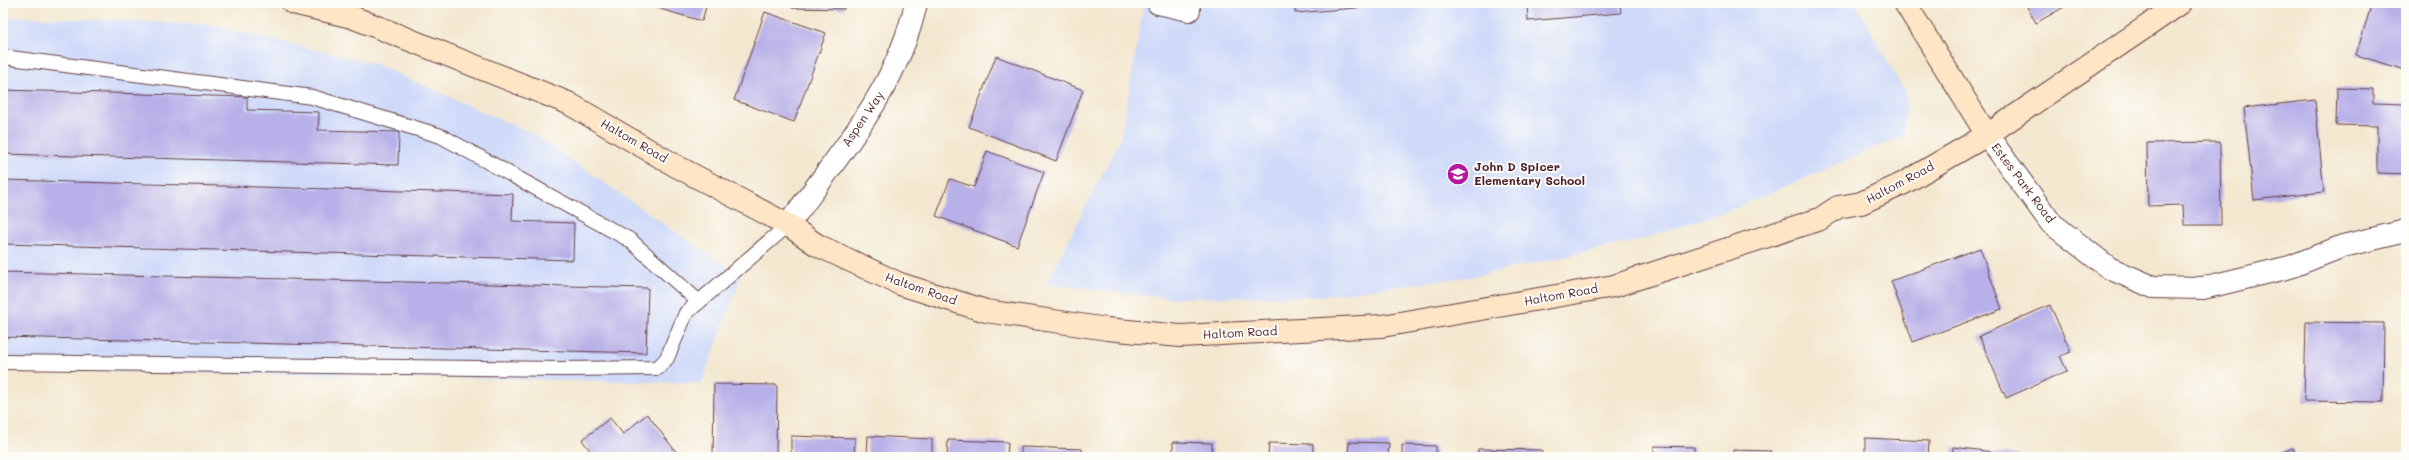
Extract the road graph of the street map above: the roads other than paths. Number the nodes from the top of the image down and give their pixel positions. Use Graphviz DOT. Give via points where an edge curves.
graph roads {
  1 [pos="293,3"];
  2 [pos="916,3"];
  3 [pos="1158,3"];
  4 [pos="1905,3"];
  5 [pos="2181,3"];
  6 [pos="1189,10"];
  7 [pos="3,57"];
  8 [pos="1986,134"];
  9 [pos="788,225"];
  10 [pos="2406,231"];
  11 [pos="699,302"];
  12 [pos="3,362"];
  1 -- 9 [label="main road, Haltom Road" via="352,18 568,103 676,166"];
  2 -- 9 [label="street, Aspen Way" via="910,30 879,100"];
  3 -- 6 [label="street"];
  4 -- 8 [label="main road, Estes Park Road"];
  5 -- 8 [label="main road, Haltom Road"];
  7 -- 11 [label="lane" via="312,97 441,136 630,240"];
  8 -- 9 [label="main road, Haltom Road" via="1904,183 1861,203 1838,207 1820,219 1614,286 1382,326 1180,336 1107,329 986,311 900,284 817,245"];
  8 -- 10 [label="street, Estes Park Road" via="2051,223 2108,268 2153,287 2203,288 2290,267 2343,246"];
  9 -- 11 [label="lane"];
  11 -- 12 [label="lane" via="686,313 667,358 658,368"];
}
